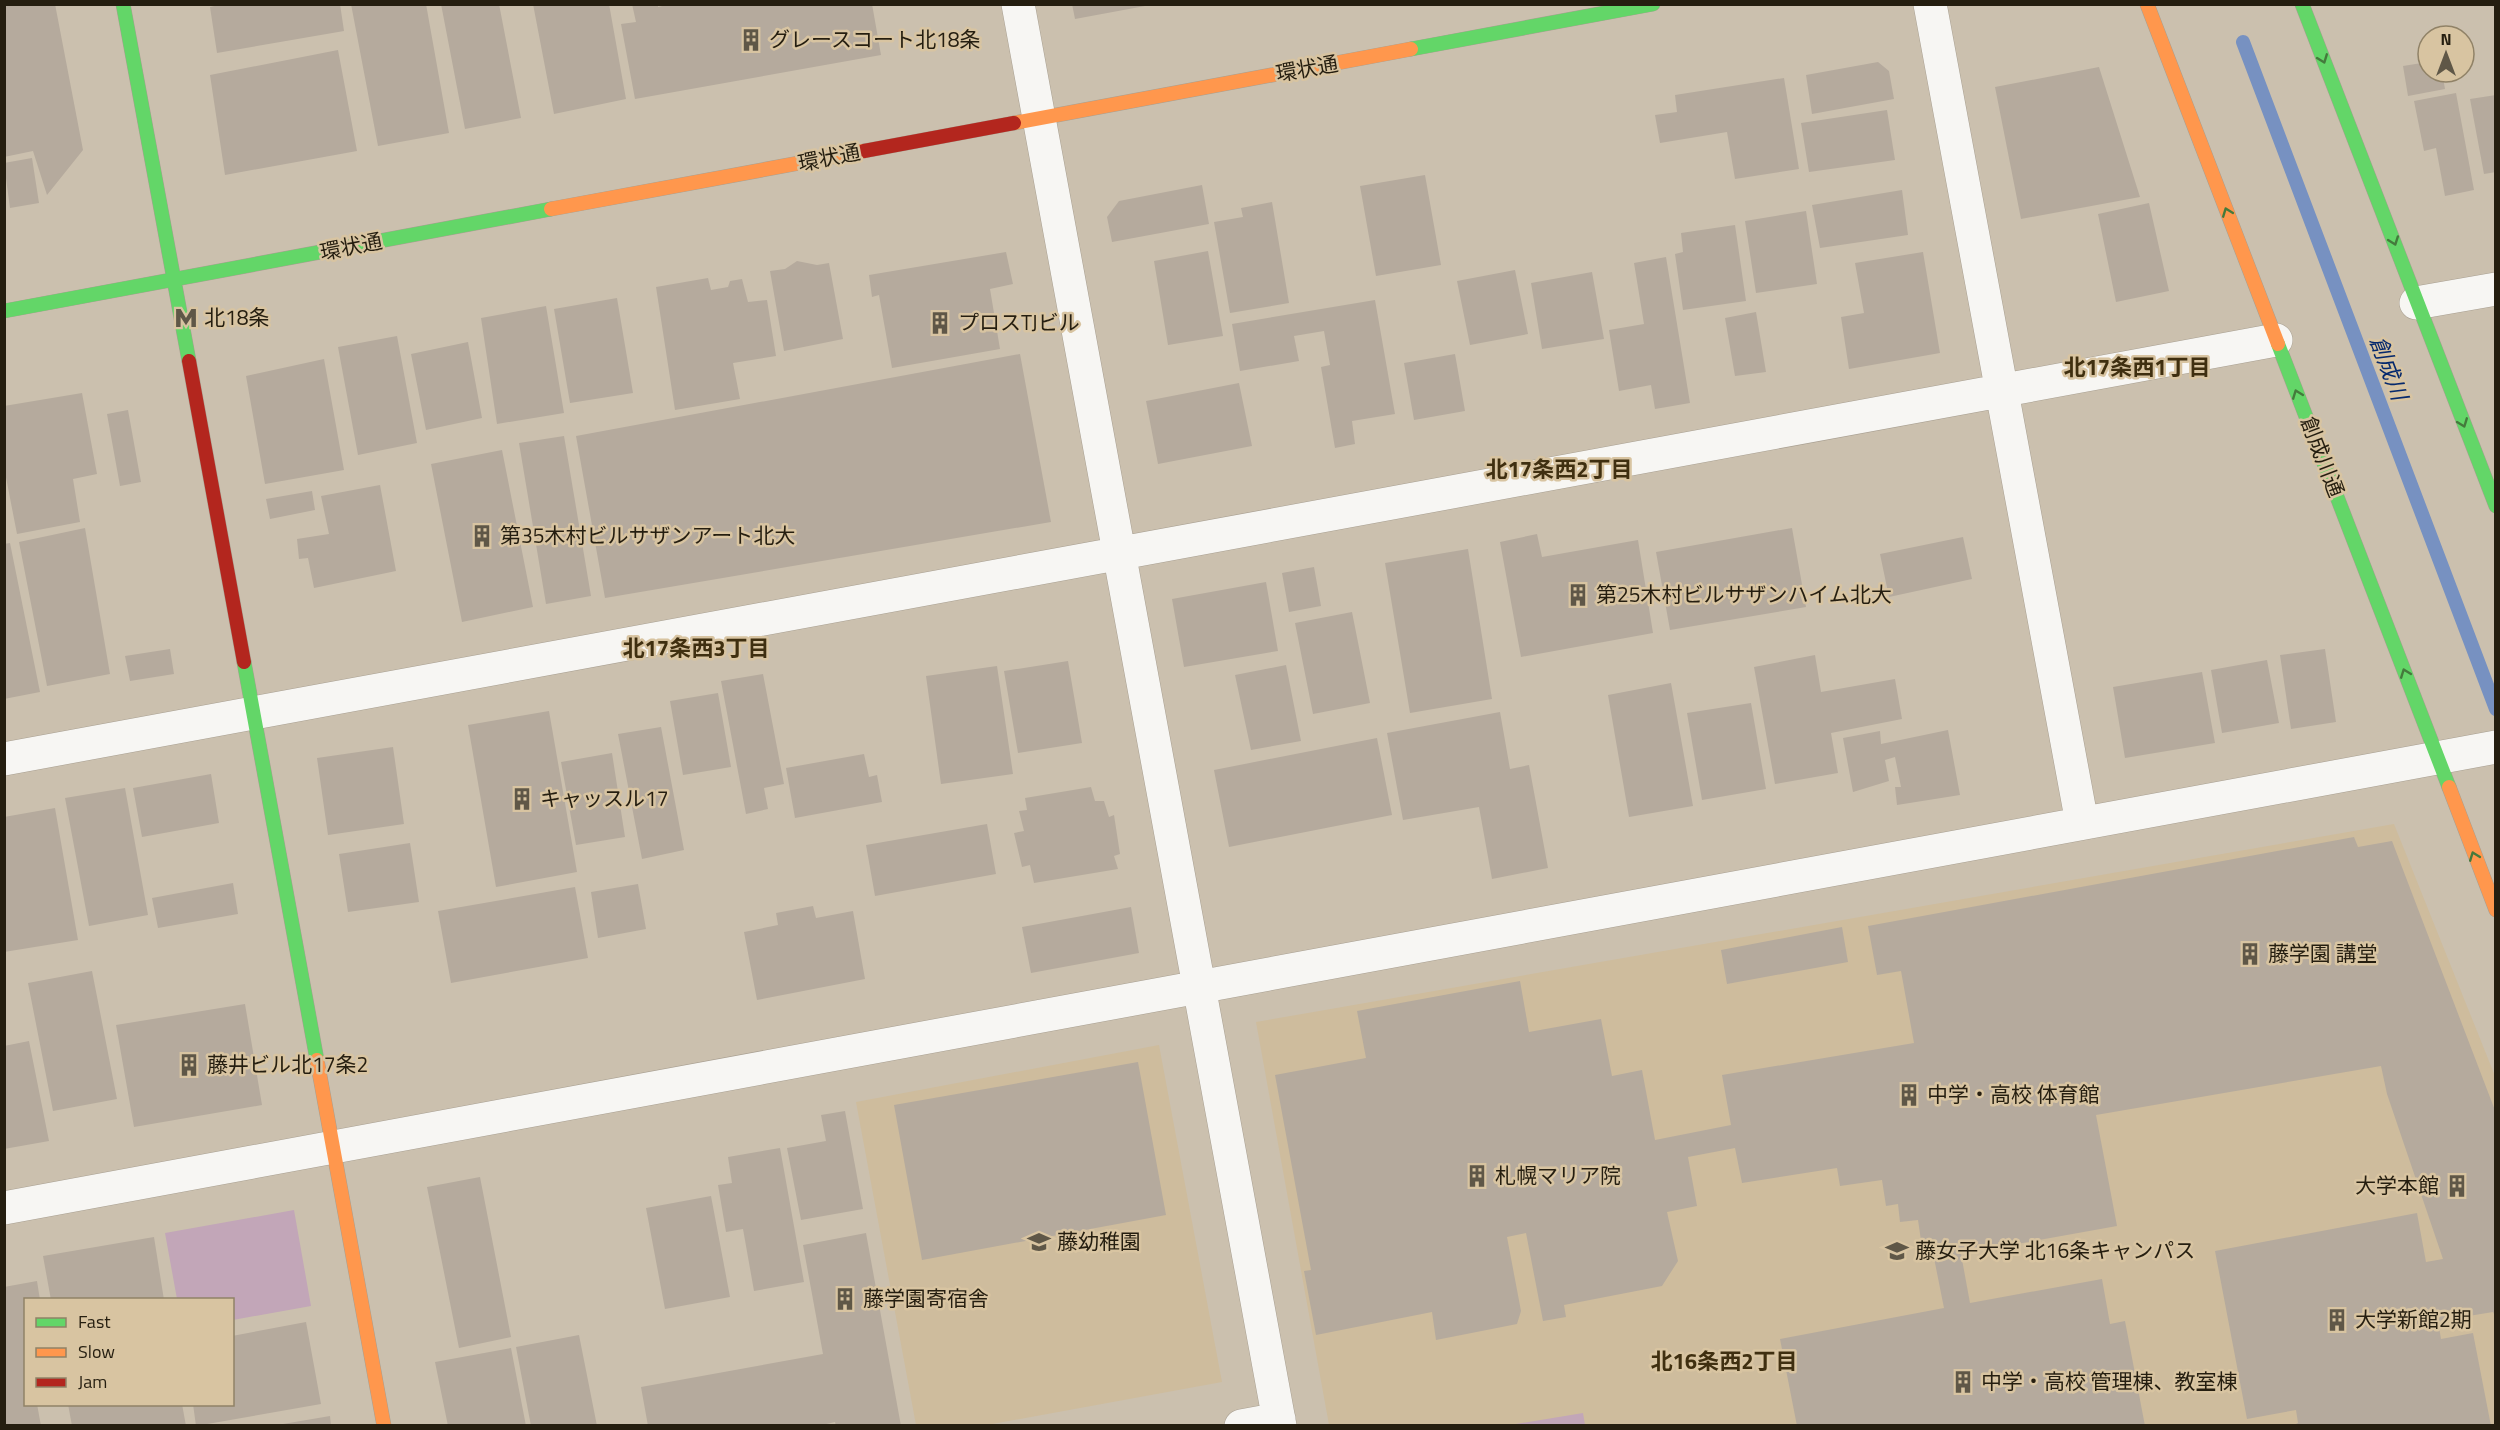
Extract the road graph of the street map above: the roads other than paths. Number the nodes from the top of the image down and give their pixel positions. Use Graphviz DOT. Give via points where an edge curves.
graph roads {
  1 [pos="123,4"];
  2 [pos="1018,4"];
  3 [pos="1653,4"];
  4 [pos="1930,4"];
  5 [pos="2148,4"];
  6 [pos="2302,4"];
  7 [pos="1037,118"];
  8 [pos="174,280"];
  9 [pos="2496,289"];
  10 [pos="2416,303"];
  11 [pos="4,310"];
  12 [pos="2276,340"];
  13 [pos="2003,390"];
  14 [pos="2496,506"];
  15 [pos="1118,554"];
  16 [pos="253,713"];
  17 [pos="2484,749"];
  18 [pos="2439,757"];
  19 [pos="4,759"];
  20 [pos="2082,823"];
  21 [pos="2496,910"];
  22 [pos="1198,987"];
  23 [pos="333,1145"];
  24 [pos="4,1208"];
  25 [pos="1280,1422"];
  26 [pos="384,1425"];
  27 [pos="1241,1425"];
  1 -- 8 [label="main road"];
  2 -- 7 [label="street"];
  3 -- 7 [label="main road, 環状通"];
  4 -- 13 [label="street"];
  12 -- 5 [label="main road, 創成川通, one-way"];
  6 -- 10 [label="main road, one-way"];
  7 -- 8 [label="main road, 環状通"];
  7 -- 15 [label="street"];
  8 -- 11 [label="main road, 環状通"];
  8 -- 16 [label="main road"];
  9 -- 10 [label="street"];
  10 -- 14 [label="main road, one-way"];
  12 -- 13 [label="street"];
  18 -- 12 [label="main road, 創成川通, one-way"];
  13 -- 15 [label="street"];
  13 -- 20 [label="street"];
  15 -- 16 [label="street"];
  15 -- 22 [label="street"];
  16 -- 19 [label="street"];
  16 -- 23 [label="main road"];
  17 -- 18 [label="street"];
  18 -- 20 [label="street"];
  21 -- 18 [label="main road, 創成川通, one-way"];
  20 -- 22 [label="street"];
  22 -- 23 [label="street"];
  22 -- 25 [label="street"];
  23 -- 24 [label="street"];
  23 -- 26 [label="main road"];
  25 -- 27 [label="street"];
}
